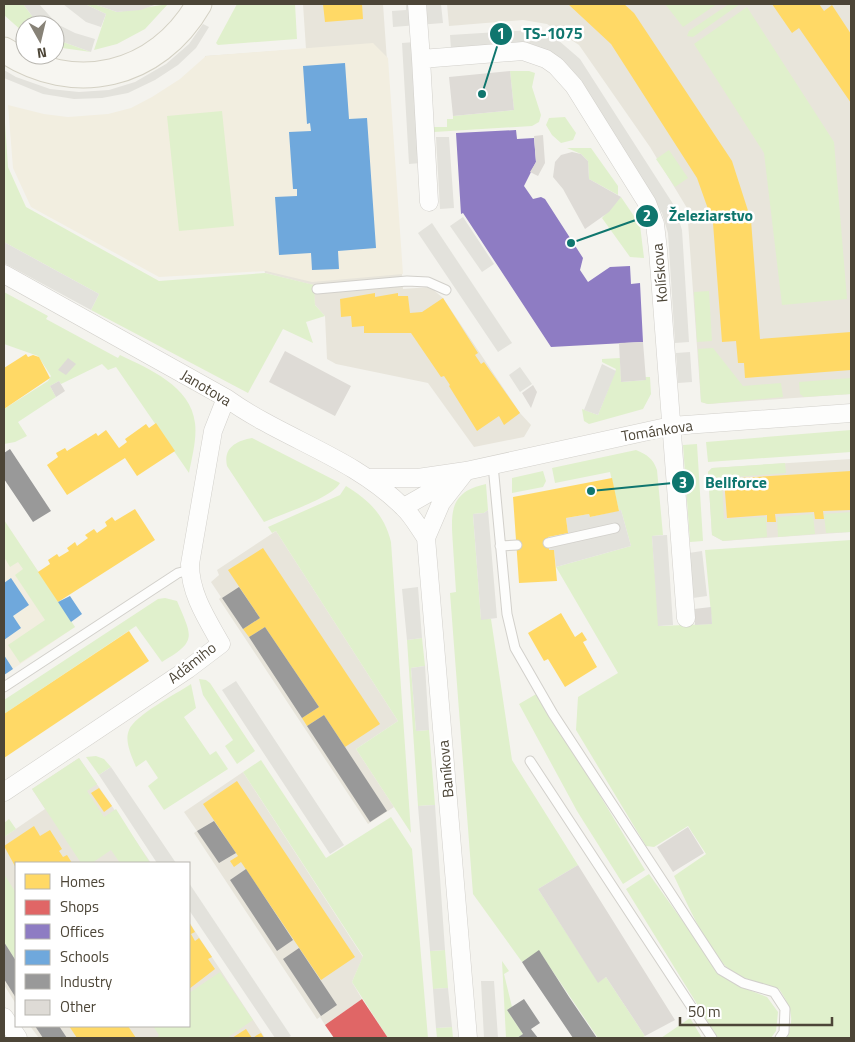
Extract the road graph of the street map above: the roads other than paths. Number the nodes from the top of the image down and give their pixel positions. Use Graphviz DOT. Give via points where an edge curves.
graph roads {
  1 [pos="198,4"];
  2 [pos="417,4"];
  3 [pos="4,50"];
  4 [pos="420,59"];
  5 [pos="429,202"];
  6 [pos="4,274"];
  7 [pos="317,288"];
  8 [pos="446,290"];
  9 [pos="226,398"];
  10 [pos="851,413"];
  11 [pos="671,426"];
  12 [pos="493,465"];
  13 [pos="466,472"];
  14 [pos="367,478"];
  15 [pos="418,478"];
  16 [pos="404,507"];
  17 [pos="615,528"];
  18 [pos="426,538"];
  19 [pos="548,543"];
  20 [pos="500,546"];
  21 [pos="517,546"];
  22 [pos="190,570"];
  23 [pos="686,618"];
  24 [pos="4,687"];
  25 [pos="530,761"];
  26 [pos="4,792"];
  27 [pos="4,1017"];
  28 [pos="18,1038"];
  29 [pos="468,1038"];
  30 [pos="712,1038"];
  31 [pos="780,1038"];
  1 -- 3 [label="street" via="185,26 168,43 153,55 122,70 85,76 59,74 35,67"];
  2 -- 4 [label="street"];
  4 -- 5 [label="street"];
  4 -- 11 [label="street, Kolískova" via="523,50 546,59 566,74 647,203 655,224"];
  6 -- 9 [label="street, Janotova"];
  7 -- 8 [label="lane" via="407,281 428,282"];
  9 -- 14 [label="street, Janotova" via="244,411 351,465"];
  9 -- 22 [label="street, Adámiho" via="213,431"];
  10 -- 11 [label="street, Tománkova"];
  11 -- 12 [label="street, Tománkova"];
  11 -- 23 [label="street, Kolískova"];
  12 -- 13 [label="street, Tománkova"];
  12 -- 20 [label="lane"];
  13 -- 15 [label="street, Tománkova"];
  13 -- 16 [label="street, Tománkova"];
  13 -- 18 [label="street" via="441,503"];
  14 -- 15 [label="street, Tománkova"];
  14 -- 16 [label="street, Janotova"];
  15 -- 16 [label="street" via="407,489"];
  16 -- 18 [label="street"];
  17 -- 19 [label="lane"];
  18 -- 29 [label="street, Baníkova"];
  20 -- 21 [label="lane"];
  20 -- 31 [label="lane" via="507,614 515,648 553,714 722,970 743,983 774,992 785,1009 784,1032"];
  22 -- 24 [label="lane" via="178,573"];
  22 -- 26 [label="street, Adámiho" via="199,605 221,644"];
  25 -- 30 [label="lane"];
  27 -- 28 [label="street"];
}
